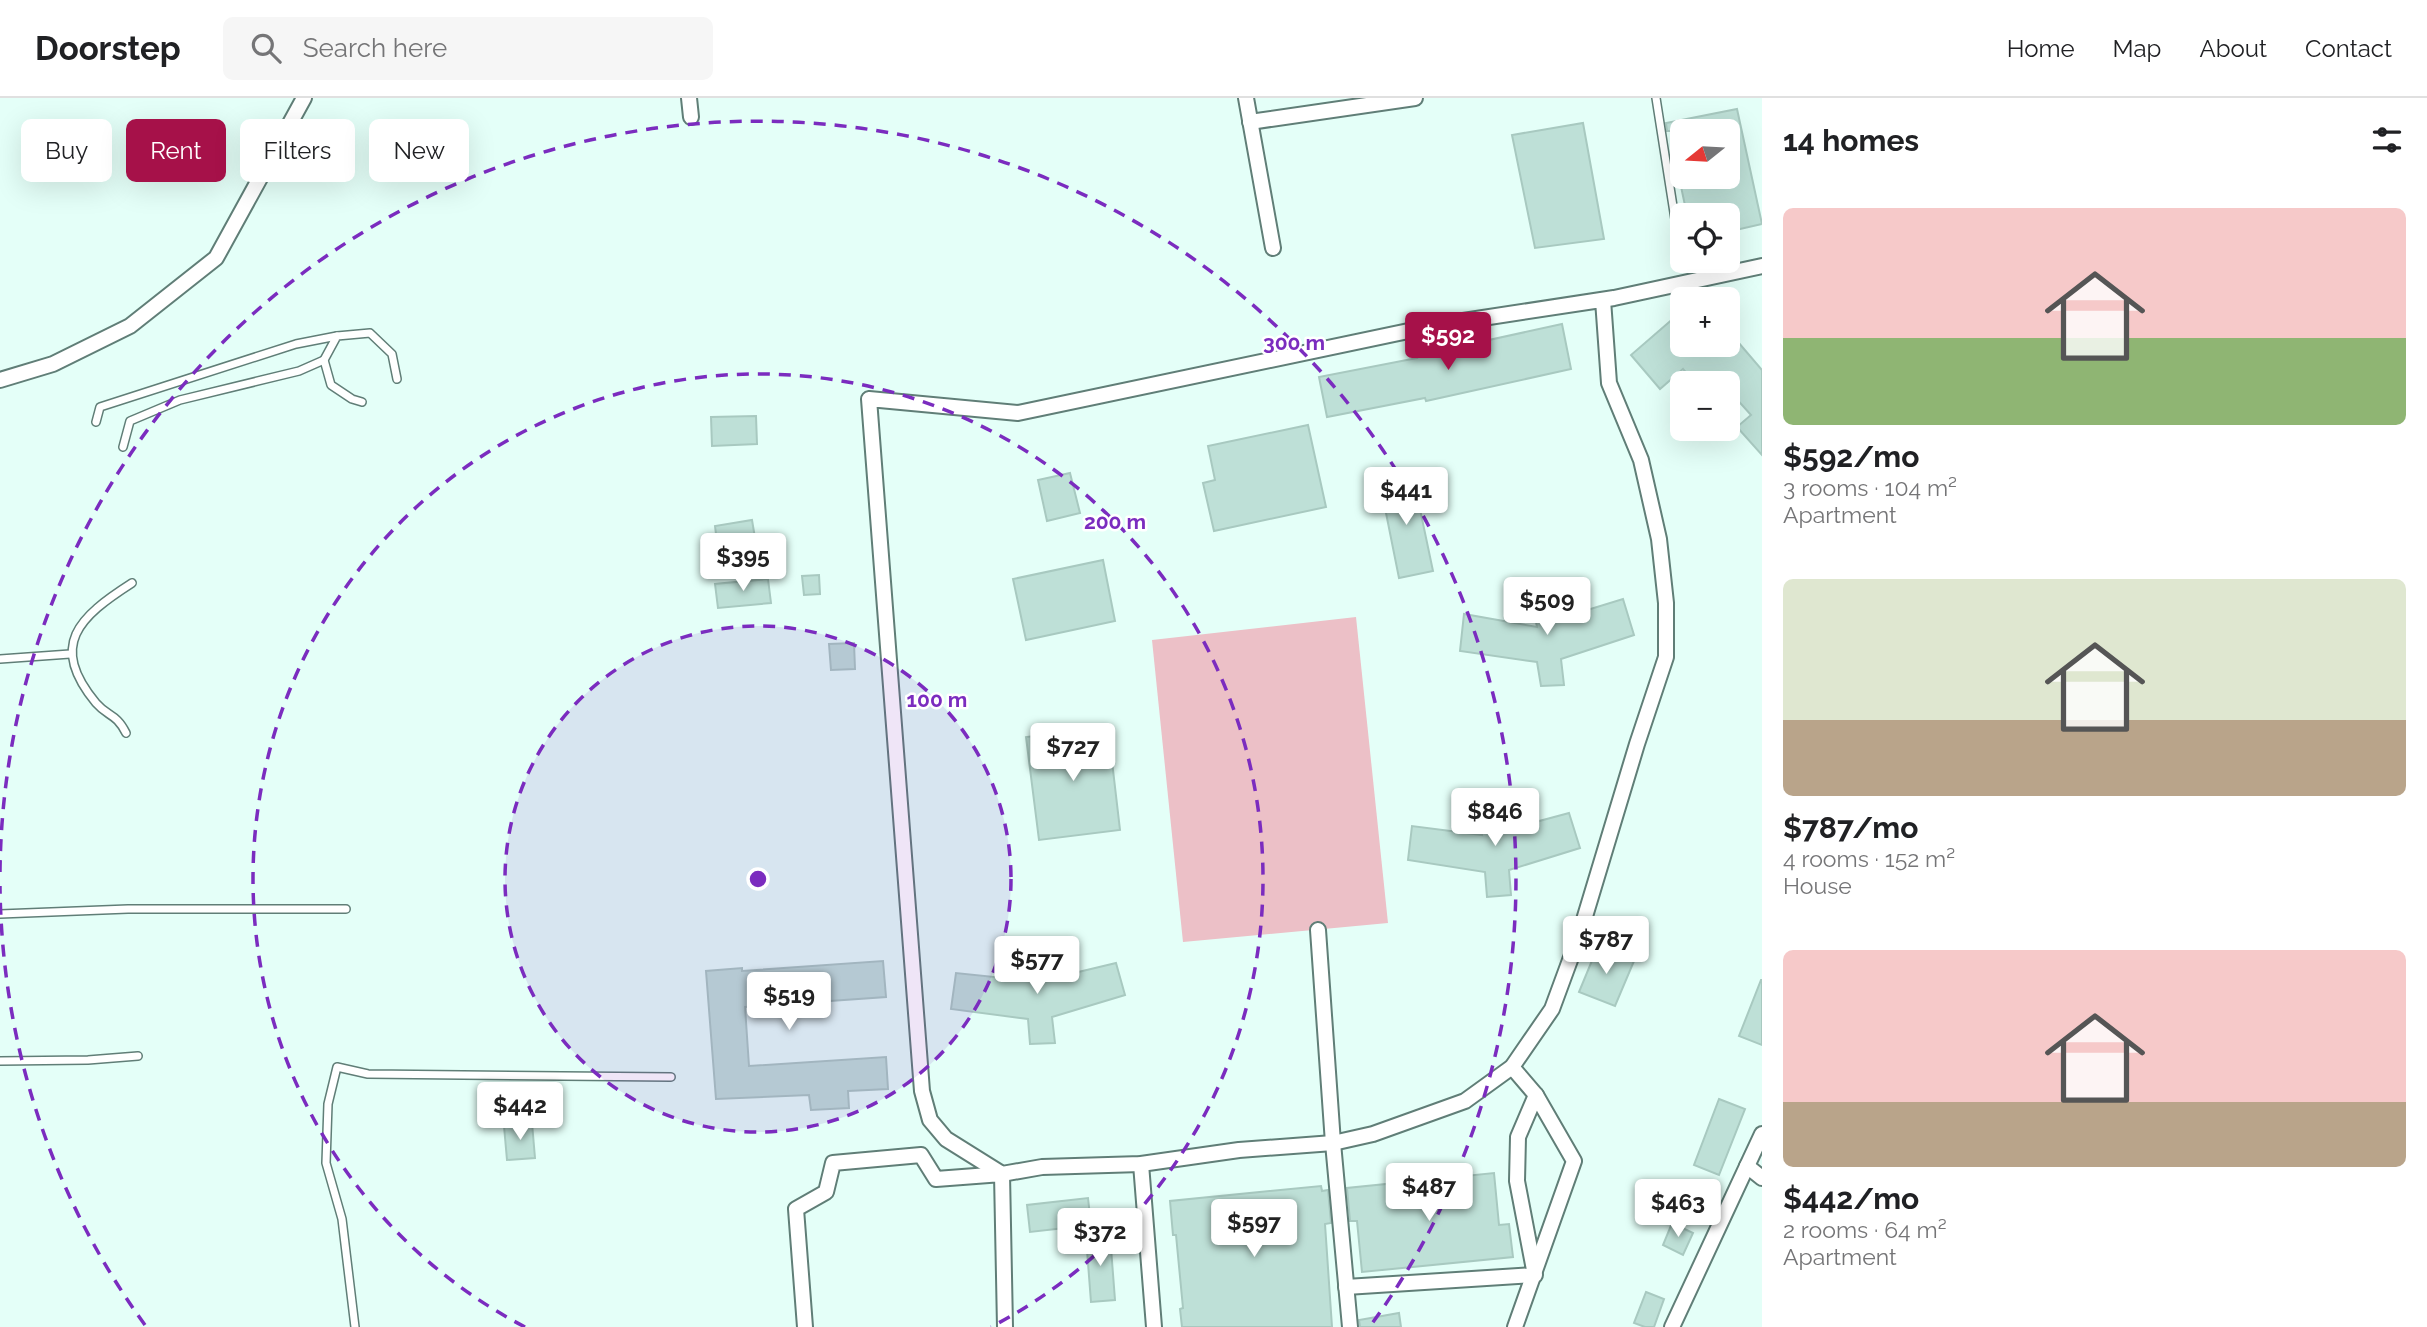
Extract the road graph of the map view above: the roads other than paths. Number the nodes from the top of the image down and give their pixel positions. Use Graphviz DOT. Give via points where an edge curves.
graph roads {
  1 [pos="304,98"];
  2 [pos="689,98"];
  3 [pos="1245,98"];
  4 [pos="1415,98"];
  5 [pos="1656,98"];
  6 [pos="691,117"];
  7 [pos="1250,122"];
  8 [pos="1672,203"];
  9 [pos="1273,248"];
  10 [pos="1762,266"];
  11 [pos="1603,300"];
  12 [pos="337,336"];
  13 [pos="324,360"];
  14 [pos="397,379"];
  15 [pos="0,380"];
  16 [pos="362,402"];
  17 [pos="96,422"];
  18 [pos="123,447"];
  19 [pos="132,583"];
  20 [pos="70,654"];
  21 [pos="0,659"];
  22 [pos="126,733"];
  23 [pos="346,909"];
  24 [pos="0,914"];
  25 [pos="1318,930"];
  26 [pos="138,1056"];
  27 [pos="0,1061"];
  28 [pos="1512,1067"];
  29 [pos="671,1077"];
  30 [pos="1536,1096"];
  31 [pos="1762,1134"];
  32 [pos="1334,1143"];
  33 [pos="1141,1164"];
  34 [pos="1747,1166"];
  35 [pos="1002,1174"];
  36 [pos="1762,1178"];
  37 [pos="1535,1275"];
  38 [pos="1346,1287"];
  39 [pos="355,1327"];
  40 [pos="805,1327"];
  41 [pos="1005,1327"];
  42 [pos="1154,1327"];
  43 [pos="1350,1327"];
  44 [pos="1516,1327"];
  45 [pos="1672,1327"];
  1 -- 15 [label="street" via="216,258 130,326 53,364"];
  2 -- 6 [label="street"];
  3 -- 7 [label="street"];
  4 -- 7 [label="street"];
  5 -- 8 [label="lane"];
  7 -- 9 [label="street"];
  10 -- 11 [label="street"];
  11 -- 28 [label="street" via="1609,383 1641,460 1660,539 1666,657 1552,1009"];
  11 -- 35 [label="street" via="1437,325 1018,413 869,399 922,1091 930,1120 946,1139"];
  12 -- 13 [label="lane"];
  12 -- 14 [label="lane" via="370,333 392,354"];
  12 -- 17 [label="lane" via="296,344 100,407"];
  13 -- 16 [label="lane" via="331,385"];
  13 -- 18 [label="lane" via="299,371 180,400 130,421"];
  19 -- 20 [label="lane" via="103,602 78,629"];
  20 -- 21 [label="lane"];
  20 -- 22 [label="lane" via="80,682 99,706 120,720"];
  23 -- 24 [label="lane"];
  25 -- 32 [label="street"];
  26 -- 27 [label="lane"];
  28 -- 30 [label="street"];
  28 -- 32 [label="street" via="1465,1101"];
  29 -- 39 [label="lane" via="368,1074 337,1068 328,1104 326,1163 342,1219"];
  30 -- 37 [label="street" via="1518,1137 1517,1181"];
  30 -- 37 [label="street" via="1574,1161"];
  31 -- 34 [label="street"];
  32 -- 33 [label="street"];
  32 -- 38 [label="street"];
  33 -- 35 [label="street" via="1042,1167"];
  33 -- 42 [label="street"];
  34 -- 36 [label="street"];
  34 -- 45 [label="street"];
  35 -- 40 [label="street" via="936,1179 921,1155 832,1163 826,1192 796,1209"];
  35 -- 41 [label="street"];
  37 -- 38 [label="street"];
  37 -- 44 [label="street"];
  38 -- 43 [label="street"];
}
